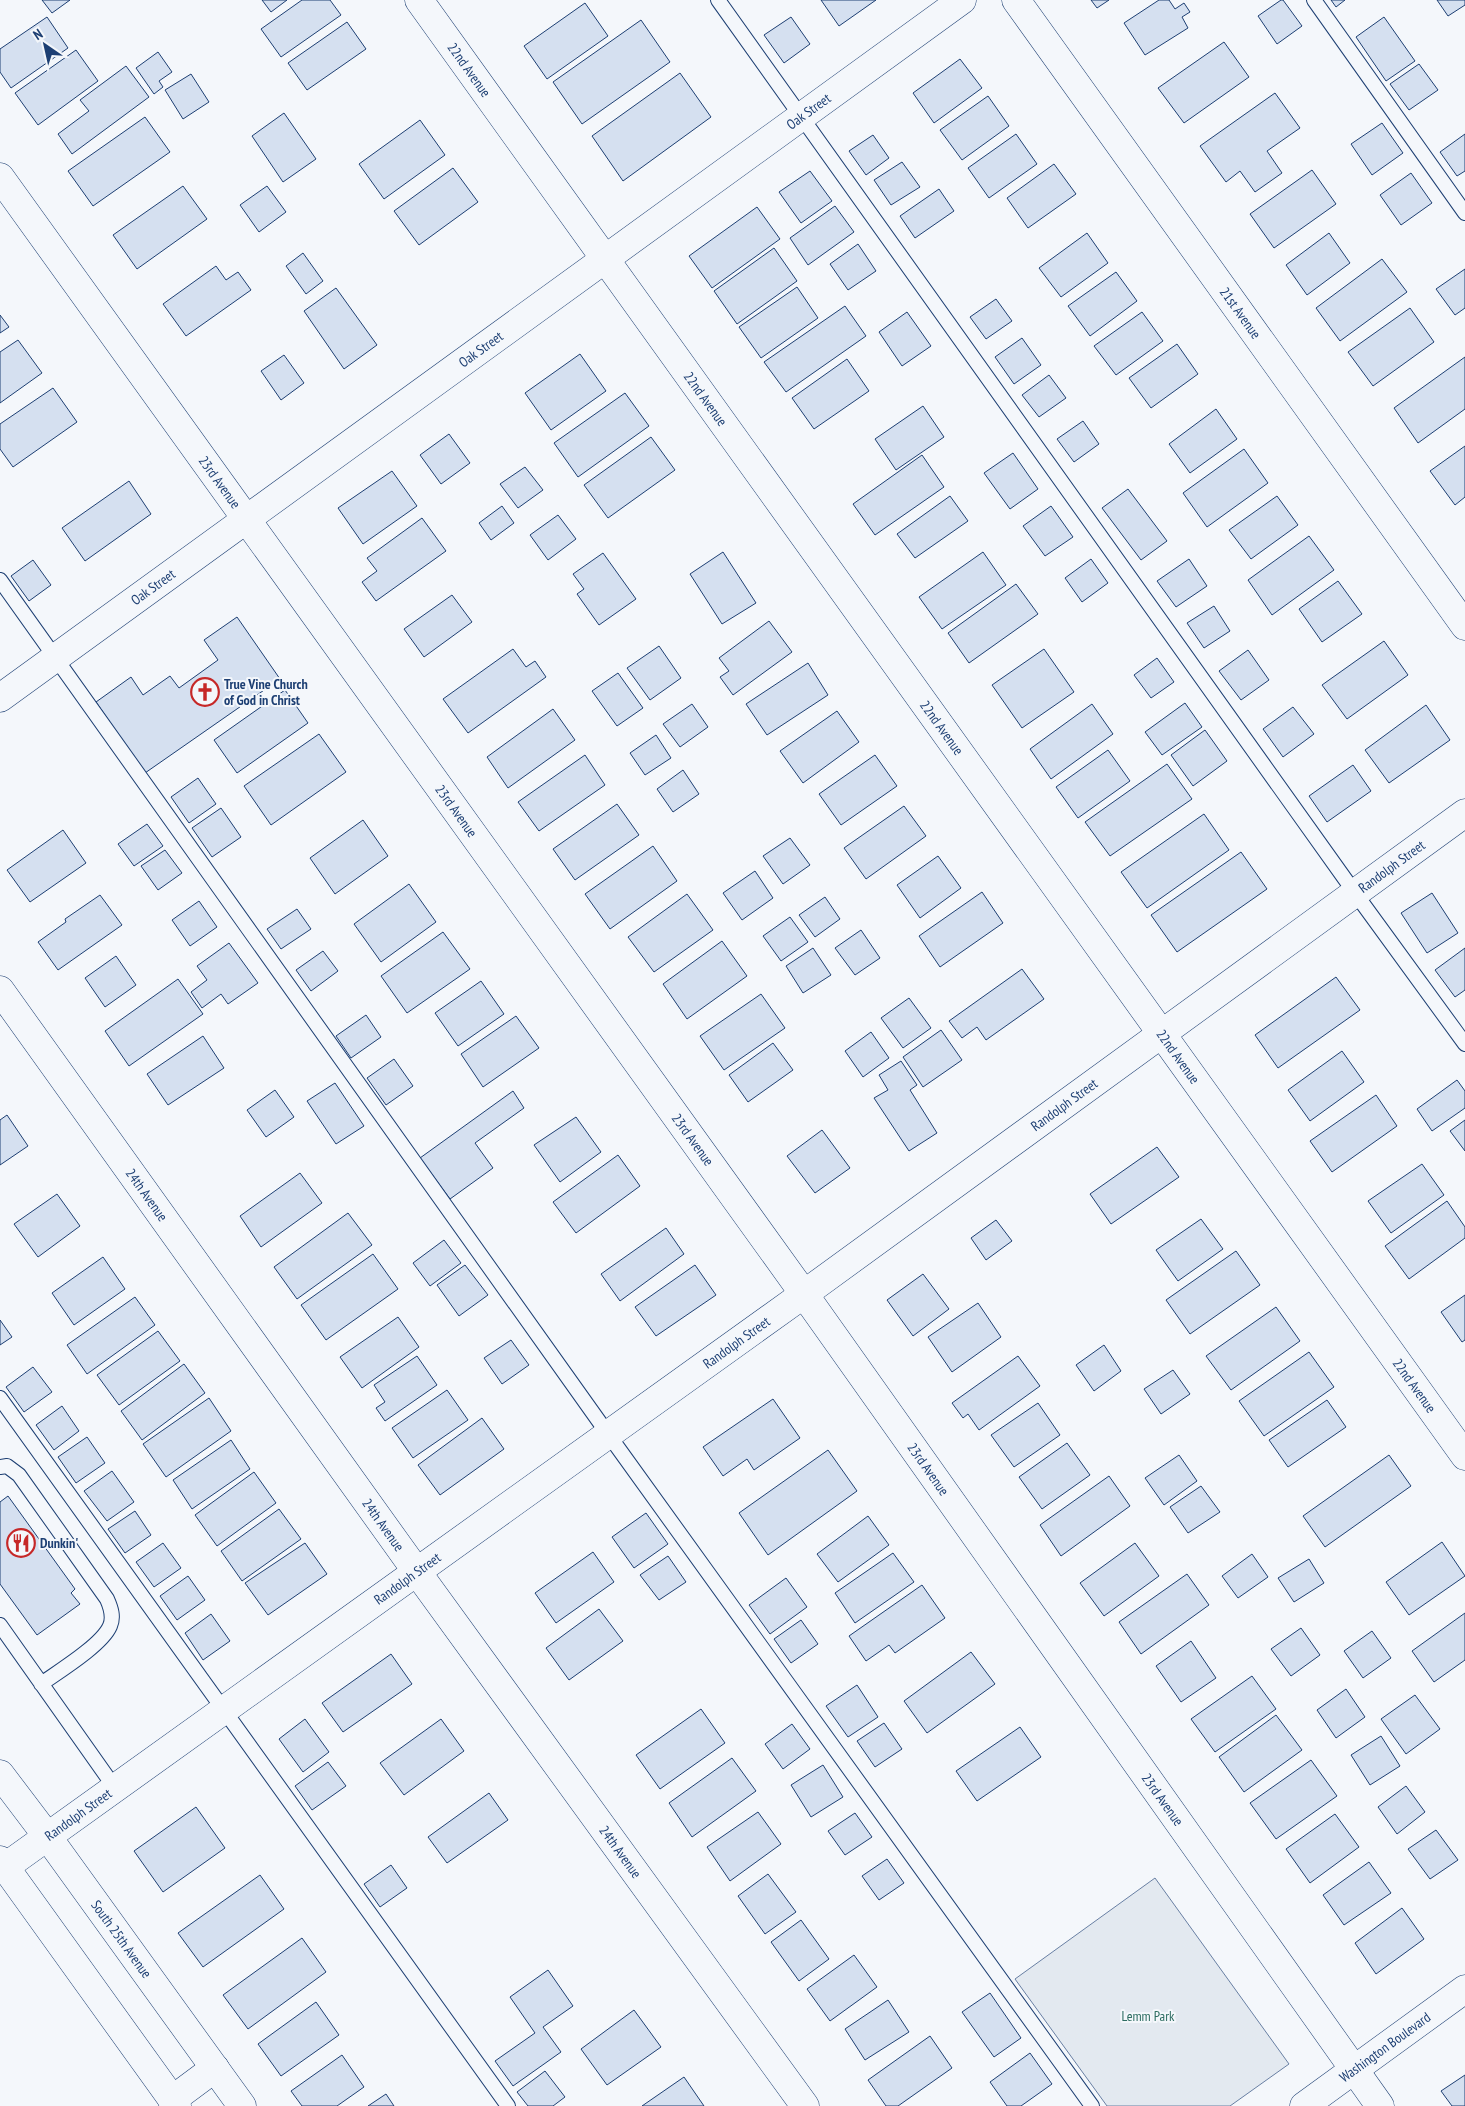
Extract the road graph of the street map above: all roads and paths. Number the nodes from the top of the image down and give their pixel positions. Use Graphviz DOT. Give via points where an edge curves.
graph roads {
  1 [pos="419,0"];
  2 [pos="718,0"];
  3 [pos="962,0"];
  4 [pos="1016,0"];
  5 [pos="1314,0"];
  6 [pos="801,117"];
  7 [pos="0,177"];
  8 [pos="1465,213"];
  9 [pos="605,259"];
  10 [pos="247,520"];
  11 [pos="0,580"];
  12 [pos="1465,626"];
  13 [pos="56,658"];
  14 [pos="0,698"];
  15 [pos="1465,814"];
  16 [pos="1355,893"];
  17 [pos="0,990"];
  18 [pos="1162,1034"];
  19 [pos="1465,1044"];
  20 [pos="804,1294"];
  21 [pos="0,1398"];
  22 [pos="608,1434"];
  23 [pos="1465,1456"];
  24 [pos="3,1467"];
  25 [pos="417,1572"];
  26 [pos="0,1625"];
  27 [pos="41,1684"];
  28 [pos="224,1709"];
  29 [pos="0,1774"];
  30 [pos="115,1788"];
  31 [pos="47,1836"];
  32 [pos="2,1866"];
  33 [pos="1465,1989"];
  34 [pos="215,2068"];
  35 [pos="1354,2070"];
  36 [pos="175,2103"];
  37 [pos="242,2106"];
  38 [pos="508,2106"];
  39 [pos="804,2106"];
  40 [pos="1092,2106"];
  41 [pos="1304,2106"];
  42 [pos="1380,2106"];
  1 -- 9 [label="street, 22nd Avenue"];
  2 -- 6 [label="lane"];
  3 -- 6 [label="street, Oak Street"];
  4 -- 12 [label="street, 21st Avenue"];
  5 -- 8 [label="lane"];
  6 -- 9 [label="street, Oak Street"];
  6 -- 16 [label="lane"];
  7 -- 10 [label="street, 23rd Avenue"];
  9 -- 10 [label="street, Oak Street"];
  9 -- 18 [label="street, 22nd Avenue"];
  10 -- 13 [label="street, Oak Street"];
  10 -- 20 [label="street, 23rd Avenue"];
  11 -- 13 [label="lane"];
  13 -- 14 [label="street, Oak Street"];
  13 -- 22 [label="lane"];
  15 -- 16 [label="street, Randolph Street"];
  16 -- 18 [label="street, Randolph Street"];
  16 -- 19 [label="lane"];
  17 -- 25 [label="street, 24th Avenue"];
  18 -- 20 [label="street, Randolph Street"];
  18 -- 23 [label="street, 22nd Avenue"];
  20 -- 22 [label="street, Randolph Street"];
  20 -- 35 [label="street, 23rd Avenue"];
  21 -- 28 [label="lane"];
  22 -- 25 [label="street, Randolph Street"];
  22 -- 40 [label="lane"];
  24 -- 27 [label="lane" via="19,1475 107,1599 112,1612 111,1626 102,1637"];
  25 -- 28 [label="street, Randolph Street"];
  25 -- 39 [label="street, 24th Avenue"];
  26 -- 27 [label="lane"];
  27 -- 30 [label="lane"];
  28 -- 30 [label="street, Randolph Street"];
  28 -- 38 [label="lane"];
  29 -- 31 [label="street, South 25th Avenue"];
  30 -- 31 [label="street, Randolph Street"];
  31 -- 32 [label="street, Randolph Street"];
  31 -- 34 [label="street, South 25th Avenue"];
  32 -- 36 [label="street"];
  33 -- 35 [label="street, Washington Boulevard"];
  34 -- 36 [label="street"];
  34 -- 37 [label="street, South 25th Avenue"];
  35 -- 41 [label="street, Washington Boulevard"];
  35 -- 42 [label="street, 23rd Avenue"];
}
